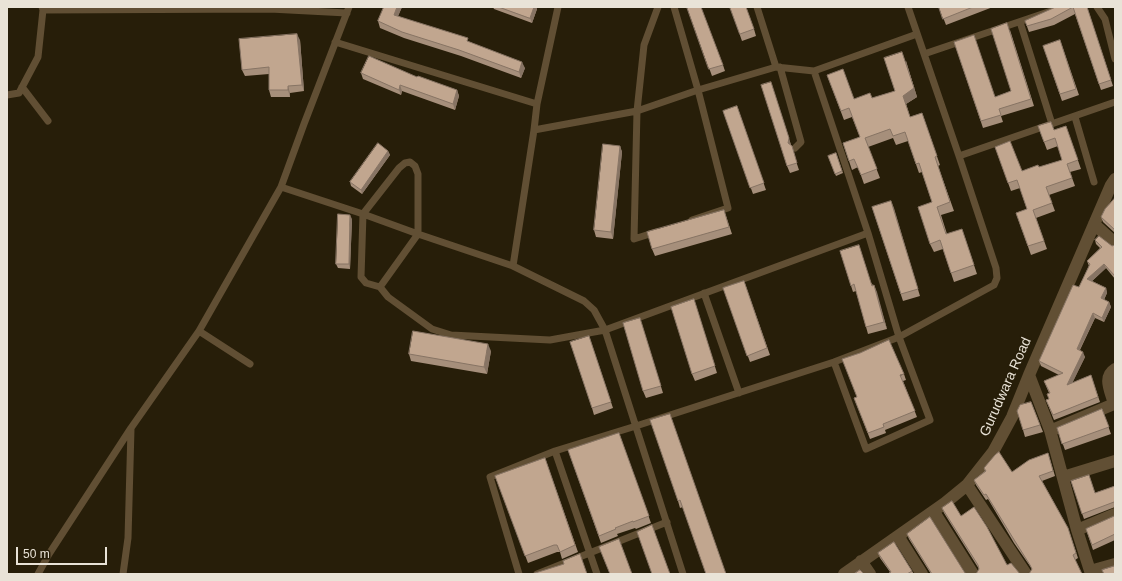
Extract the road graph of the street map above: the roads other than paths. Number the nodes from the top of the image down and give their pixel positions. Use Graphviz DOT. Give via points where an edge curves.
graph roads {
  1 [pos="658,7"];
  2 [pos="674,7"];
  3 [pos="757,7"];
  4 [pos="908,7"];
  5 [pos="1060,7"];
  6 [pos="1098,7"];
  7 [pos="42,8"];
  8 [pos="556,8"];
  9 [pos="348,10"];
  10 [pos="1020,22"];
  11 [pos="917,34"];
  12 [pos="335,42"];
  13 [pos="924,54"];
  14 [pos="1115,60"];
  15 [pos="778,67"];
  16 [pos="814,71"];
  17 [pos="22,87"];
  18 [pos="698,90"];
  19 [pos="7,95"];
  20 [pos="1115,102"];
  21 [pos="537,104"];
  22 [pos="637,111"];
  23 [pos="1075,117"];
  24 [pos="48,121"];
  25 [pos="1052,124"];
  26 [pos="534,130"];
  27 [pos="795,148"];
  28 [pos="959,156"];
  29 [pos="1115,179"];
  30 [pos="1094,182"];
  31 [pos="281,187"];
  32 [pos="364,214"];
  33 [pos="685,222"];
  34 [pos="1094,224"];
  35 [pos="663,229"];
  36 [pos="868,233"];
  37 [pos="418,234"];
  38 [pos="1115,244"];
  39 [pos="513,266"];
  40 [pos="380,287"];
  41 [pos="704,293"];
  42 [pos="605,330"];
  43 [pos="199,331"];
  44 [pos="899,337"];
  45 [pos="834,362"];
  46 [pos="250,364"];
  47 [pos="1115,369"];
  48 [pos="1029,374"];
  49 [pos="739,393"];
  50 [pos="1114,403"];
  51 [pos="636,426"];
  52 [pos="131,428"];
  53 [pos="1050,430"];
  54 [pos="555,451"];
  55 [pos="1115,461"];
  56 [pos="1063,477"];
  57 [pos="967,485"];
  58 [pos="934,512"];
  59 [pos="1115,514"];
  60 [pos="667,522"];
  61 [pos="1077,530"];
  62 [pos="898,536"];
  63 [pos="589,553"];
  64 [pos="862,561"];
  65 [pos="1115,564"];
  66 [pos="1091,572"];
  67 [pos="38,574"];
  68 [pos="123,574"];
  69 [pos="519,574"];
  70 [pos="537,574"];
  71 [pos="597,574"];
  72 [pos="684,574"];
  73 [pos="844,574"];
  74 [pos="870,574"];
  75 [pos="922,574"];
  76 [pos="973,574"];
  77 [pos="1026,574"];
  1 -- 22 [label="lane" via="644,45"];
  2 -- 18 [label="lane"];
  3 -- 15 [label="lane"];
  4 -- 11 [label="lane"];
  5 -- 10 [label="lane"];
  6 -- 14 [label="lane" via="1106,19"];
  7 -- 9 [label="lane"];
  7 -- 17 [label="lane" via="38,57"];
  8 -- 21 [label="lane"];
  9 -- 12 [label="lane"];
  10 -- 13 [label="lane"];
  10 -- 25 [label="lane"];
  11 -- 13 [label="lane"];
  11 -- 16 [label="lane"];
  12 -- 21 [label="lane"];
  12 -- 31 [label="lane"];
  13 -- 28 [label="lane"];
  15 -- 16 [label="lane"];
  15 -- 18 [label="lane"];
  15 -- 27 [label="lane" via="801,142"];
  16 -- 36 [label="lane"];
  17 -- 19 [label="lane" via="19,93"];
  17 -- 24 [label="lane"];
  18 -- 22 [label="lane"];
  18 -- 33 [label="lane" via="728,208"];
  20 -- 23 [label="lane"];
  21 -- 26 [label="lane"];
  22 -- 26 [label="lane"];
  22 -- 35 [label="lane" via="634,239"];
  23 -- 25 [label="lane"];
  23 -- 30 [label="lane"];
  25 -- 28 [label="lane"];
  26 -- 39 [label="lane"];
  28 -- 44 [label="lane" via="996,268 997,278 994,285"];
  29 -- 34 [label="street, Gurudwara Road"];
  31 -- 32 [label="lane"];
  31 -- 43 [label="lane"];
  32 -- 37 [label="lane"];
  32 -- 37 [label="lane" via="399,168 410,162 418,174"];
  32 -- 40 [label="lane" via="361,278 366,283"];
  34 -- 38 [label="street"];
  34 -- 48 [label="street, Gurudwara Road"];
  36 -- 41 [label="lane"];
  36 -- 44 [label="lane"];
  37 -- 39 [label="lane"];
  37 -- 40 [label="lane"];
  39 -- 42 [label="lane" via="584,301 594,310"];
  40 -- 42 [label="lane" via="388,297 432,329 451,335 550,340"];
  41 -- 42 [label="lane"];
  41 -- 49 [label="lane"];
  42 -- 51 [label="lane"];
  43 -- 46 [label="lane"];
  43 -- 52 [label="lane"];
  44 -- 45 [label="lane"];
  44 -- 45 [label="lane" via="930,420 866,449"];
  45 -- 49 [label="lane"];
  47 -- 50 [label="street" via="1110,372 1107,380"];
  48 -- 53 [label="street"];
  48 -- 57 [label="street, Gurudwara Road" via="1012,417 993,452"];
  49 -- 51 [label="lane"];
  50 -- 53 [label="street"];
  51 -- 54 [label="lane"];
  51 -- 60 [label="lane"];
  52 -- 67 [label="lane"];
  52 -- 68 [label="lane" via="128,538"];
  53 -- 56 [label="street"];
  54 -- 63 [label="lane"];
  54 -- 69 [label="lane" via="490,477"];
  55 -- 56 [label="street"];
  56 -- 61 [label="street"];
  57 -- 58 [label="street, Gurudwara Road"];
  57 -- 77 [label="street"];
  58 -- 62 [label="street, Gurudwara Road"];
  58 -- 76 [label="street"];
  59 -- 61 [label="street"];
  60 -- 63 [label="lane"];
  60 -- 72 [label="lane"];
  61 -- 66 [label="street"];
  62 -- 64 [label="street, Gurudwara Road"];
  62 -- 75 [label="street"];
  63 -- 70 [label="lane"];
  63 -- 71 [label="lane"];
  64 -- 73 [label="street, Gurudwara Road"];
  64 -- 74 [label="street"];
  65 -- 66 [label="street"];
}
